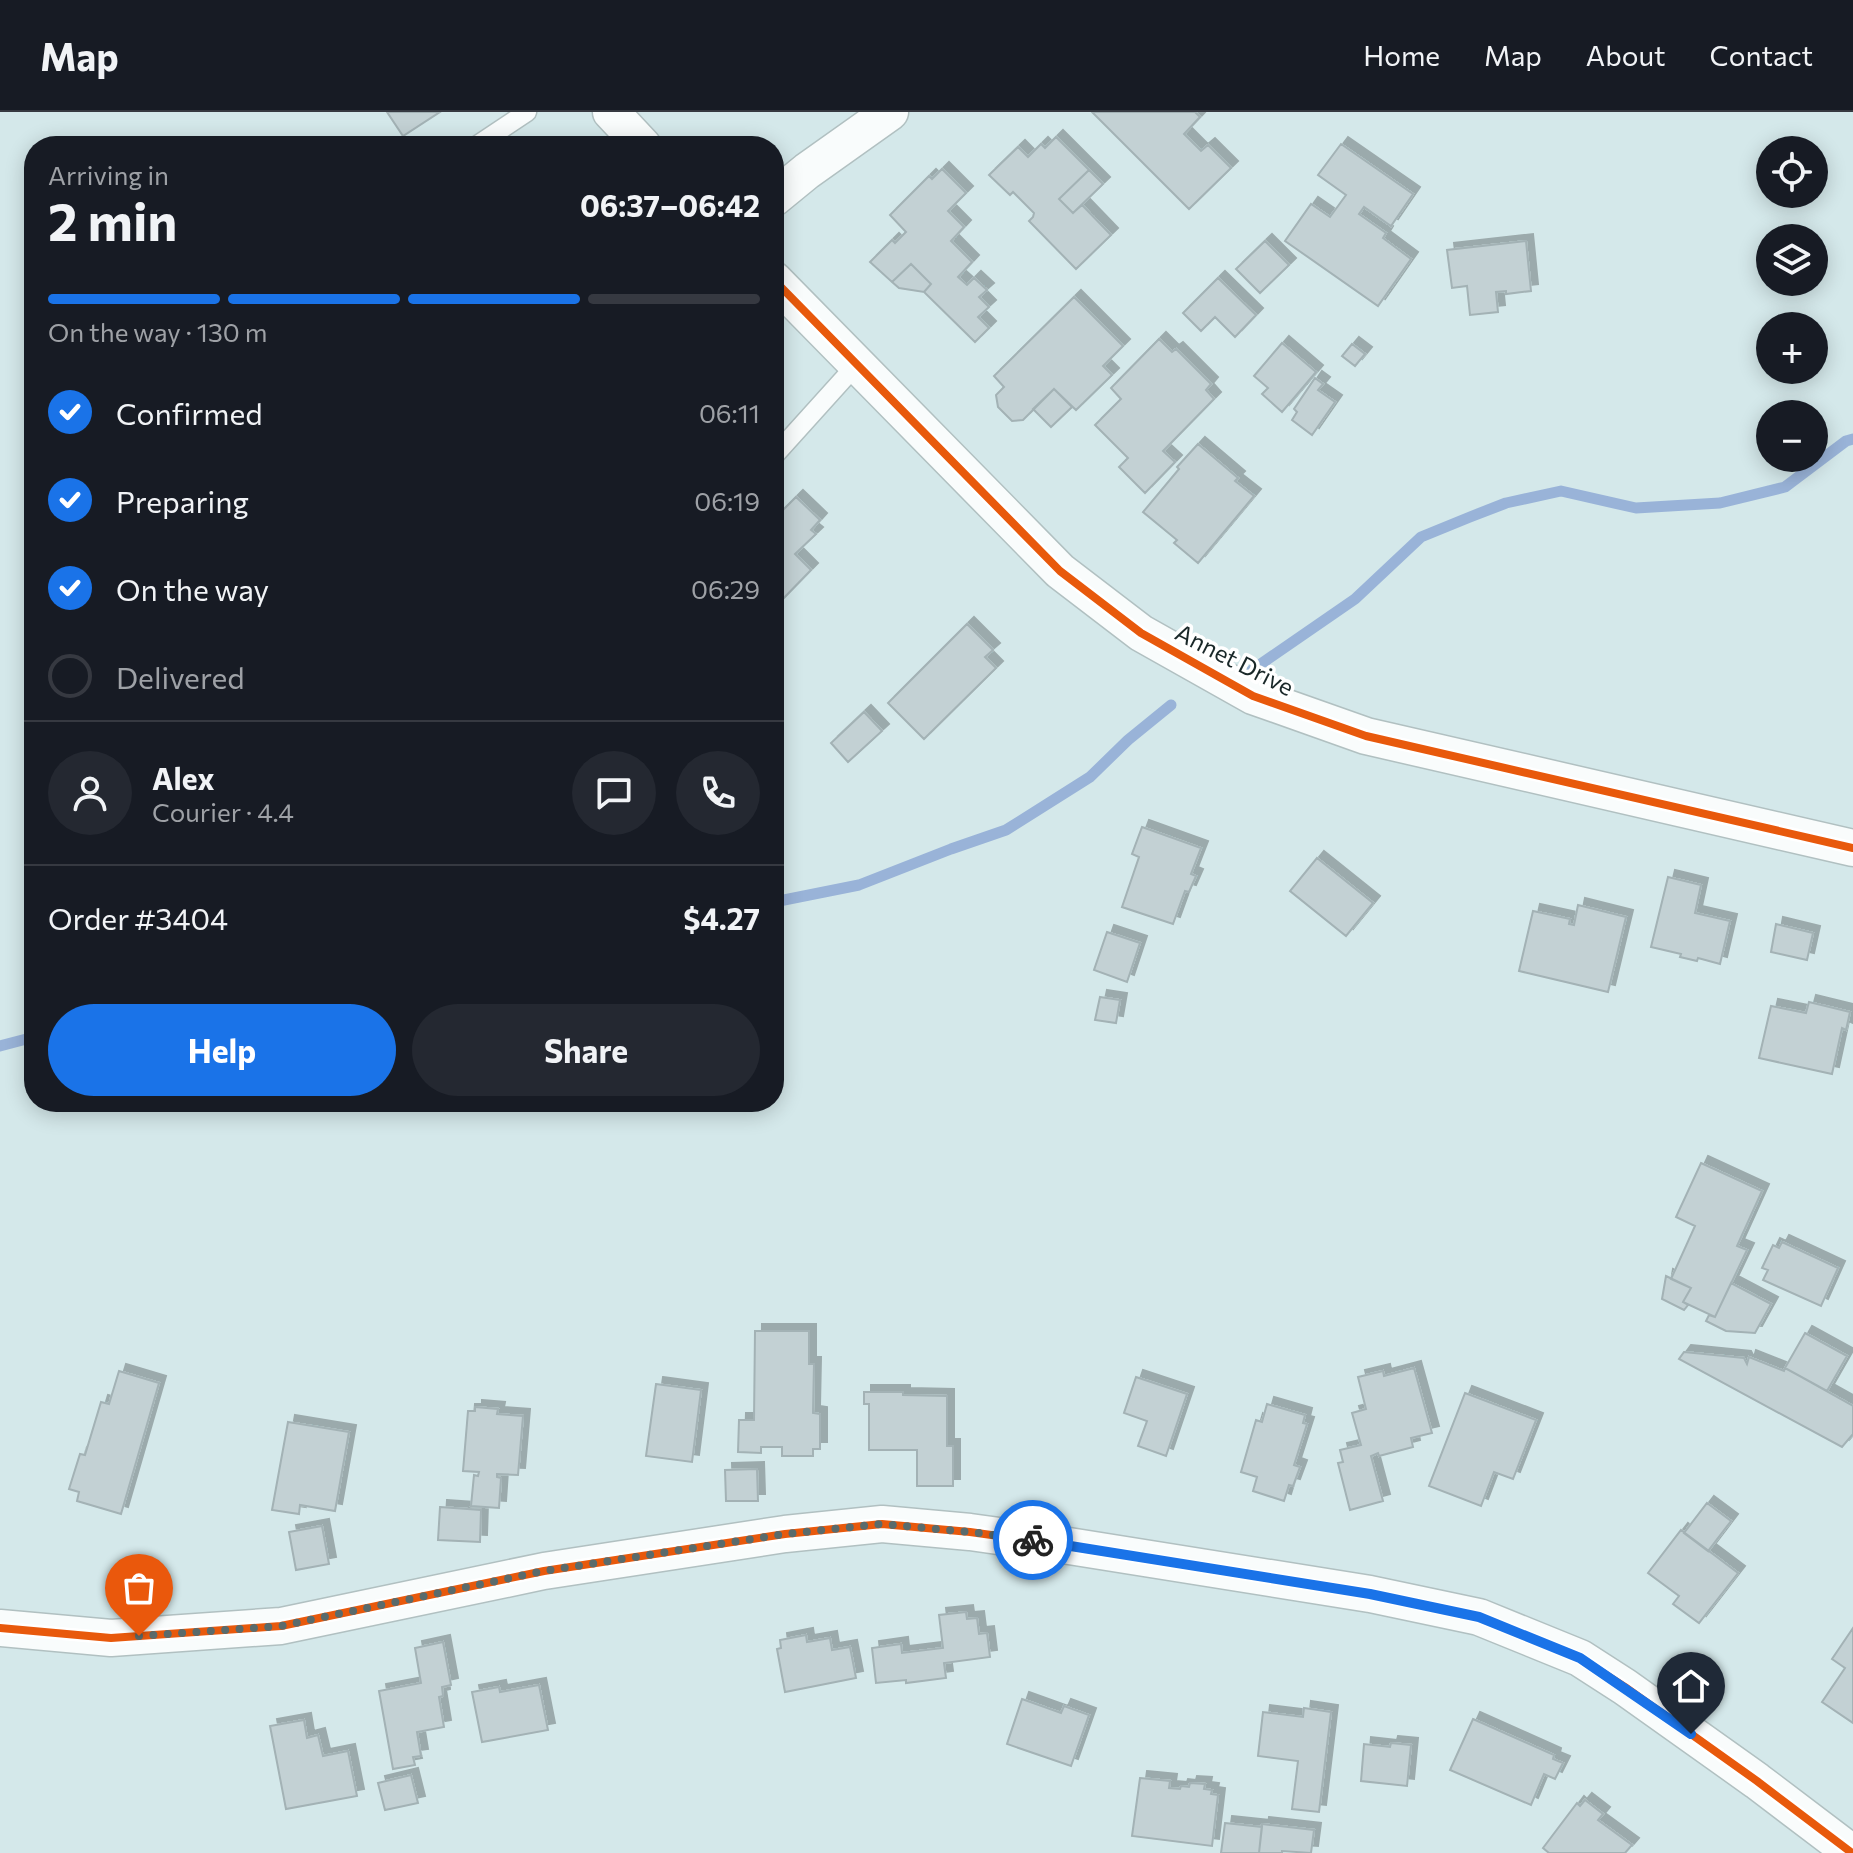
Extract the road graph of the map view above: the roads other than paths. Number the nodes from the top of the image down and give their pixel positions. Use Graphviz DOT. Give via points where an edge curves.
graph roads {
  1 [pos="527,112"];
  2 [pos="611,112"];
  3 [pos="890,112"];
  4 [pos="491,136"];
  5 [pos="634,136"];
  6 [pos="784,190"];
  7 [pos="784,290"];
  8 [pos="857,364"];
  9 [pos="784,445"];
  10 [pos="1853,848"];
  11 [pos="0,1628"];
  12 [pos="1852,1853"];
  1 -- 4 [label="lane"];
  2 -- 5 [label="street"];
  3 -- 6 [label="street"];
  7 -- 8 [label="street, Annet Drive"];
  8 -- 9 [label="lane"];
  8 -- 10 [label="street, Annet Drive" via="1060,571 1141,633 1253,696 1366,736"];
  11 -- 12 [label="street" via="111,1638 281,1626 544,1571 785,1534 882,1524 970,1532 1370,1594 1479,1617 1580,1658"];
}
